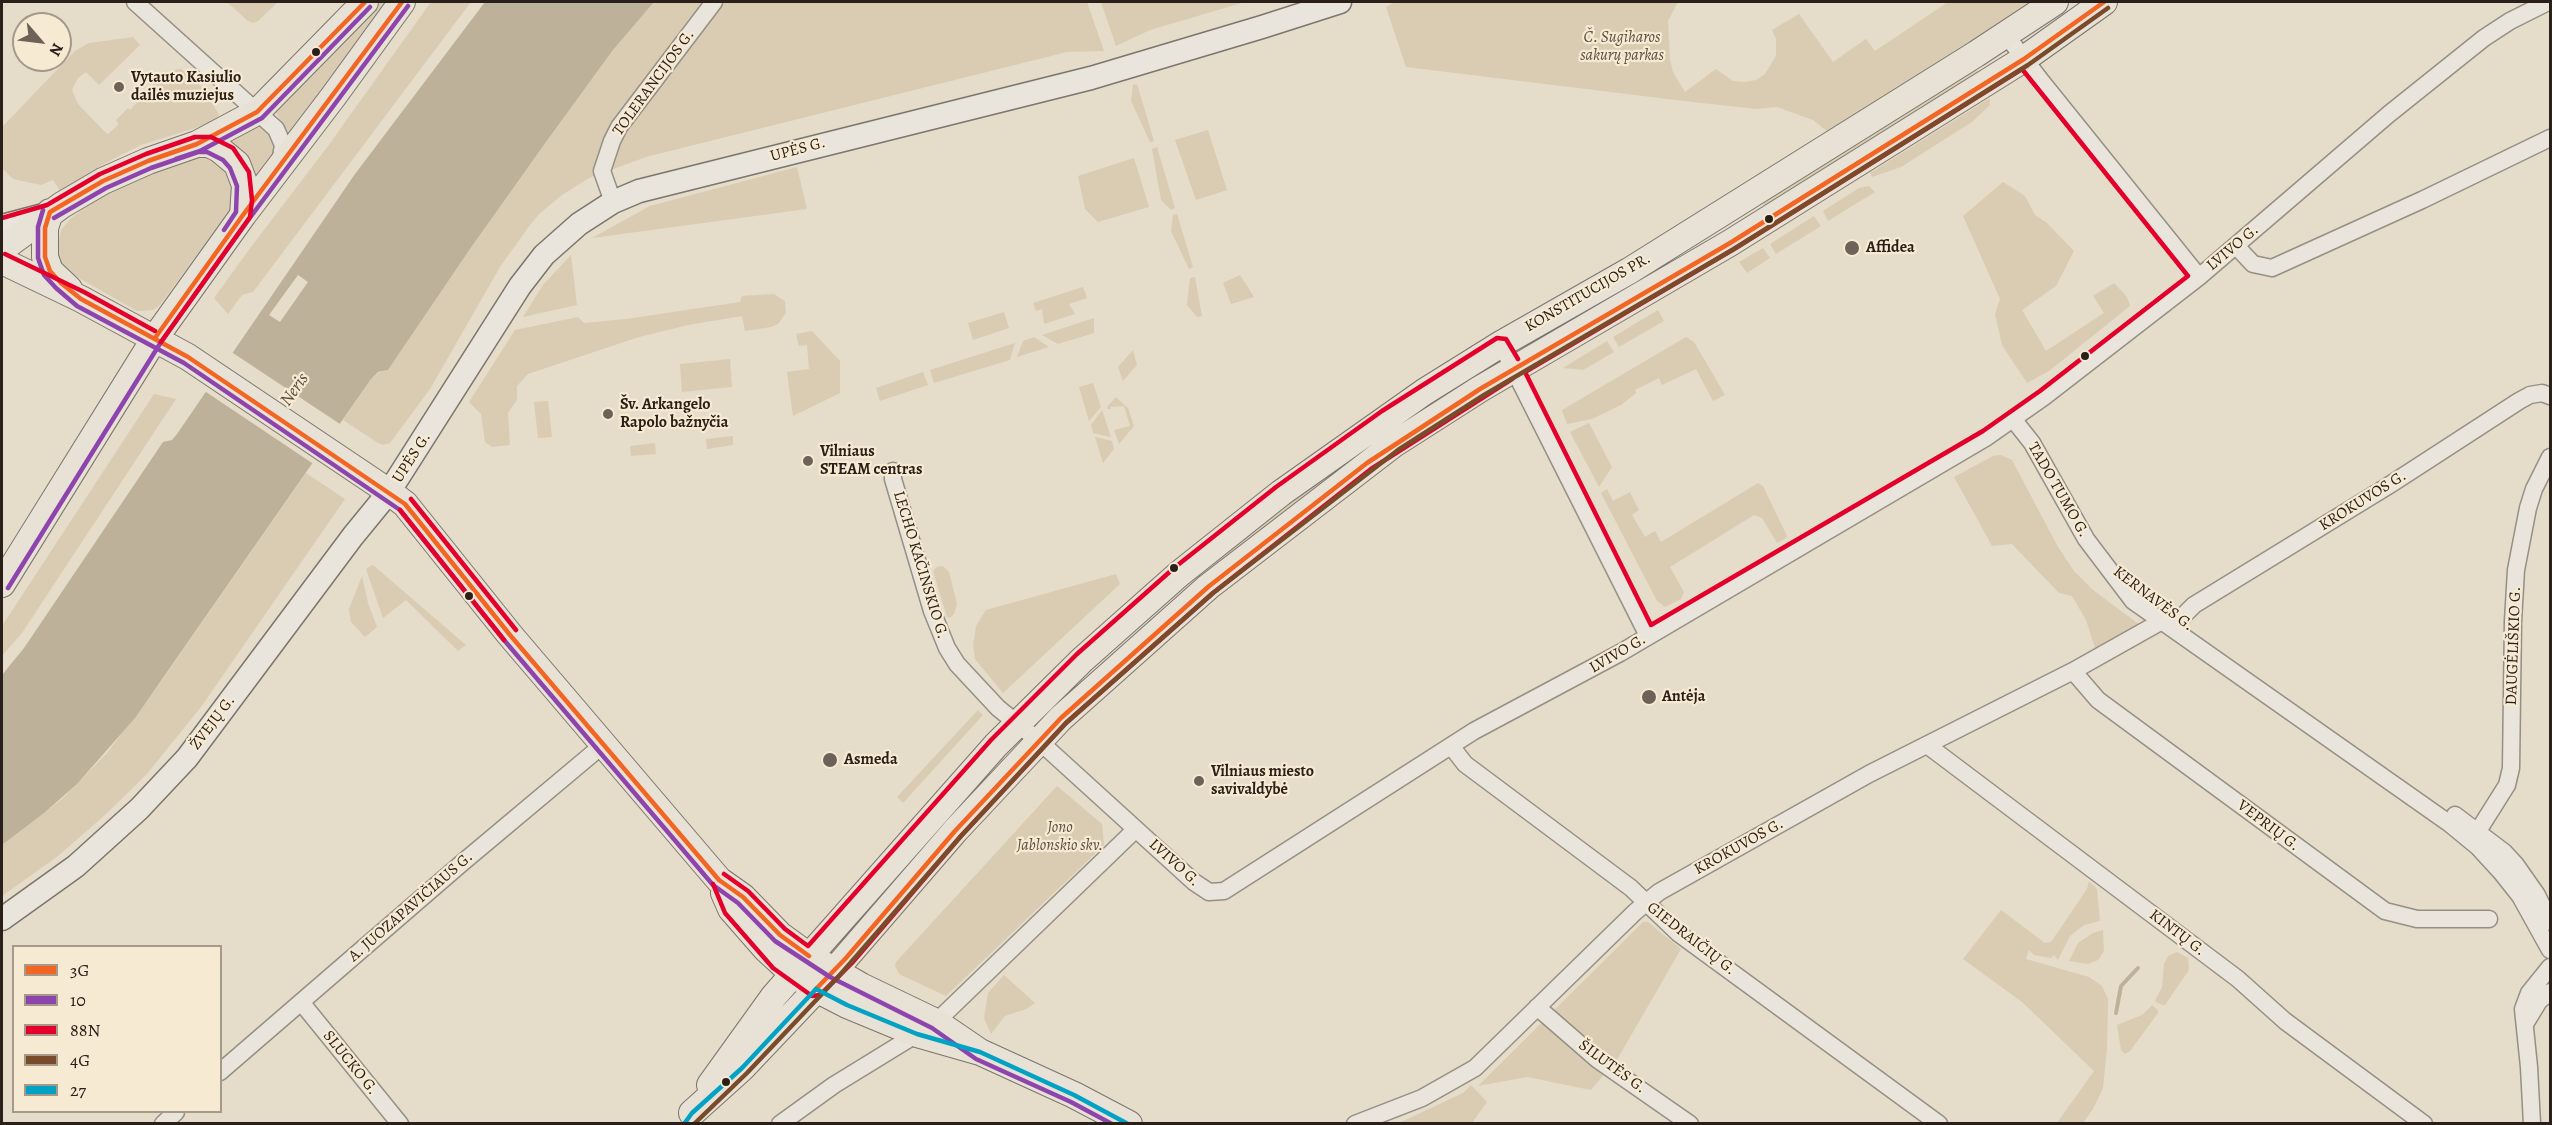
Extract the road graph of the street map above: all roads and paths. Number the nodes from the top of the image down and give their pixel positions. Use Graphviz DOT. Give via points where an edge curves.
graph roads {
  1 [pos="135,2"];
  2 [pos="365,2"];
  3 [pos="402,2"];
  4 [pos="714,2"];
  5 [pos="1340,2"];
  6 [pos="2055,2"];
  7 [pos="2103,2"];
  8 [pos="2548,2"];
  9 [pos="2007,34"];
  10 [pos="2024,58"];
  11 [pos="257,112"];
  12 [pos="2550,138"];
  13 [pos="197,144"];
  14 [pos="279,167"];
  15 [pos="614,202"];
  16 [pos="50,212"];
  17 [pos="243,214"];
  18 [pos="2,226"];
  19 [pos="2236,246"];
  20 [pos="2,249"];
  21 [pos="2,261"];
  22 [pos="2199,277"];
  23 [pos="81,299"];
  24 [pos="155,338"];
  25 [pos="1501,344"];
  26 [pos="1515,369"];
  27 [pos="2550,396"];
  28 [pos="2013,419"];
  29 [pos="2550,457"];
  30 [pos="893,471"];
  31 [pos="2546,477"];
  32 [pos="390,492"];
  33 [pos="2104,562"];
  34 [pos="2,584"];
  35 [pos="2179,620"];
  36 [pos="2162,621"];
  37 [pos="1648,636"];
  38 [pos="2073,671"];
  39 [pos="1016,723"];
  40 [pos="1039,741"];
  41 [pos="604,744"];
  42 [pos="1927,745"];
  43 [pos="1451,746"];
  44 [pos="1136,829"];
  45 [pos="2478,831"];
  46 [pos="1645,903"];
  47 [pos="2,919"];
  48 [pos="2489,920"];
  49 [pos="2550,922"];
  50 [pos="2550,951"];
  51 [pos="801,965"];
  52 [pos="2550,967"];
  53 [pos="834,971"];
  54 [pos="816,989"];
  55 [pos="2550,992"];
  56 [pos="301,1002"];
  57 [pos="1537,1007"];
  58 [pos="2525,1024"];
  59 [pos="927,1028"];
  60 [pos="222,1070"];
  61 [pos="175,1113"];
  62 [pos="688,1118"];
  63 [pos="163,1124"];
  64 [pos="400,1124"];
  65 [pos="780,1124"];
  66 [pos="1129,1124"];
  67 [pos="1355,1124"];
  68 [pos="1690,1124"];
  69 [pos="1939,1124"];
  70 [pos="2424,1124"];
  71 [pos="2532,1124"];
  1 -- 11 [label="street"];
  2 -- 11 [label="main road"];
  3 -- 14 [label="main road"];
  4 -- 15 [label="street, TOLERANCIJOS G." via="619,127 602,171"];
  5 -- 15 [label="street, UPĖS G." via="1091,78 676,180"];
  6 -- 9 [label="main road, KONSTITUCIJOS PR."];
  7 -- 10 [label="main road, KONSTITUCIJOS PR."];
  8 -- 19 [label="street, LVIVO G." via="2510,21 2454,61"];
  9 -- 10 [label="street"];
  9 -- 25 [label="main road, KONSTITUCIJOS PR." via="1629,271"];
  10 -- 22 [label="street"];
  10 -- 26 [label="main road, KONSTITUCIJOS PR." via="1730,243"];
  11 -- 13 [label="main road"];
  11 -- 14 [label="street" via="280,136 283,145"];
  12 -- 19 [label="street" via="2272,268 2253,264"];
  13 -- 16 [label="main road" via="103,181"];
  13 -- 17 [label="main road" via="219,148 237,164 245,185"];
  14 -- 17 [label="main road"];
  15 -- 32 [label="street, UPĖS G." via="579,224 544,255 503,312"];
  16 -- 18 [label="street"];
  16 -- 20 [label="main road"];
  16 -- 23 [label="main road" via="44,243 50,271"];
  17 -- 24 [label="main road"];
  19 -- 22 [label="street, LVIVO G."];
  21 -- 23 [label="main road"];
  22 -- 28 [label="street, LVIVO G."];
  23 -- 24 [label="main road"];
  24 -- 32 [label="main road"];
  24 -- 34 [label="main road"];
  25 -- 26 [label="street"];
  25 -- 39 [label="main road, KONSTITUCIJOS PR." via="1386,417 1281,493 1179,574"];
  26 -- 37 [label="street"];
  26 -- 40 [label="main road, KONSTITUCIJOS PR." via="1367,463 1227,572 1084,696"];
  27 -- 35 [label="street, KROKUVOS G." via="2542,393 2519,401 2194,605"];
  28 -- 33 [label="street, TADO TUMO G." via="2032,443 2086,539"];
  28 -- 37 [label="street, LVIVO G." via="1947,462"];
  29 -- 31 [label="street, DAUGĖLIŠKIO G."];
  30 -- 39 [label="street, LECHO KAČINSKIO G." via="947,648 967,676"];
  31 -- 45 [label="street, DAUGĖLIŠKIO G." via="2528,508 2516,570 2511,768 2507,785"];
  32 -- 41 [label="main road" via="405,504"];
  32 -- 47 [label="street, ŽVEJŲ G." via="352,536 166,782 76,866"];
  33 -- 35 [label="street, KERNAVĖS G."];
  33 -- 36 [label="street, KERNAVĖS G." via="2133,601"];
  35 -- 45 [label="street, KERNAVĖS G."];
  36 -- 38 [label="street, KROKUVOS G."];
  36 -- 50 [label="street, KERNAVĖS G." via="2471,841 2520,896"];
  37 -- 43 [label="street, LVIVO G."];
  38 -- 42 [label="street, KROKUVOS G."];
  38 -- 48 [label="street, VEPRIŲ G." via="2098,700 2385,911 2417,919"];
  39 -- 40 [label="street, LECHO KAČINSKIO G."];
  39 -- 51 [label="main road, KONSTITUCIJOS PR."];
  40 -- 44 [label="street, LECHO KAČINSKIO G."];
  40 -- 53 [label="main road, KONSTITUCIJOS PR."];
  41 -- 51 [label="main road" via="719,880 731,909 766,949"];
  41 -- 56 [label="street, A. JUOZAPAVIČIAUS G."];
  42 -- 46 [label="street, KROKUVOS G." via="1757,836"];
  42 -- 70 [label="street, KINTŲ G."];
  43 -- 44 [label="street, LVIVO G." via="1217,893 1203,890"];
  43 -- 46 [label="street, GIEDRAIČIŲ G." via="1465,764"];
  44 -- 59 [label="street, LVIVO G."];
  45 -- 49 [label="street, KERNAVĖS G." via="2516,865"];
  46 -- 57 [label="street, KROKUVOS G."];
  46 -- 69 [label="street, GIEDRAIČIŲ G." via="1678,933"];
  51 -- 53 [label="main road"];
  51 -- 54 [label="main road"];
  51 -- 62 [label="main road, KONSTITUCIJOS PR." via="726,1060"];
  52 -- 58 [label="street" via="2525,1000"];
  53 -- 54 [label="main road, KONSTITUCIJOS PR."];
  53 -- 59 [label="main road"];
  54 -- 59 [label="main road" via="847,1005"];
  54 -- 62 [label="main road, KONSTITUCIJOS PR." via="742,1068"];
  55 -- 58 [label="street" via="2539,1001"];
  56 -- 60 [label="street, A. JUOZAPAVIČIAUS G."];
  56 -- 64 [label="street, SLUCKO G."];
  57 -- 67 [label="street, KROKUVOS G." via="1463,1076 1422,1098"];
  57 -- 68 [label="street, ŠILUTĖS G." via="1598,1060"];
  58 -- 71 [label="street"];
  59 -- 65 [label="street, LVIVO G."];
  59 -- 66 [label="main road"];
  61 -- 63 [label="street"];
}
